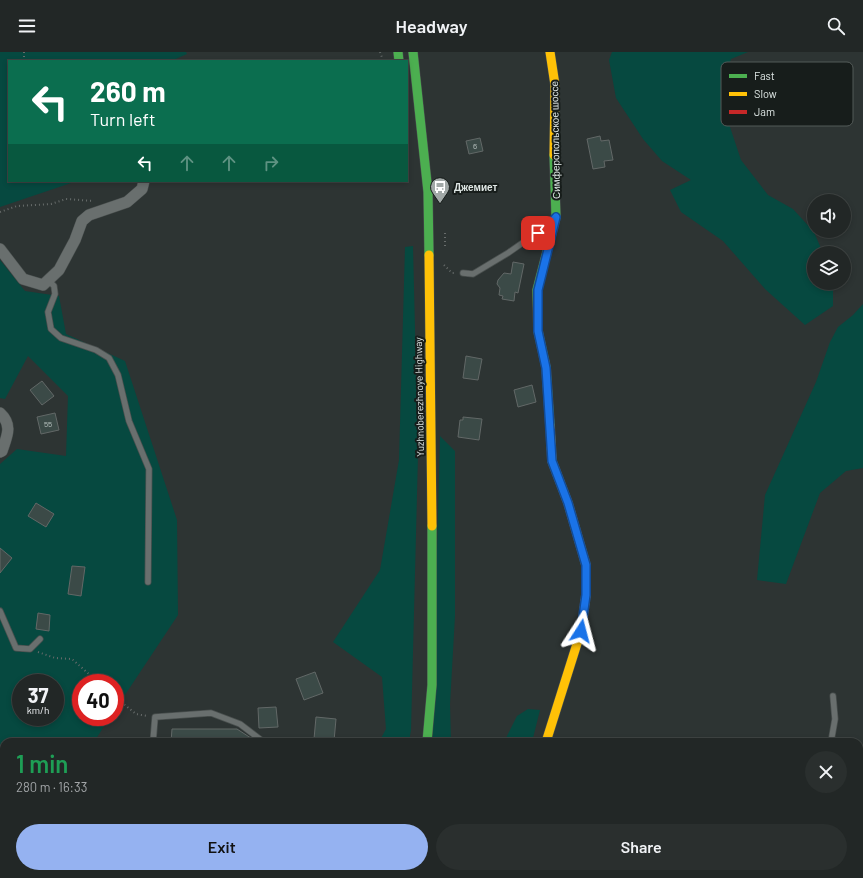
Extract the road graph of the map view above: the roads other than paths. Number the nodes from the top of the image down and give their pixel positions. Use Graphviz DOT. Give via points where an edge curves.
graph roads {
  1 [pos="550,52"];
  2 [pos="408,73"];
  3 [pos="144,182"];
  4 [pos="556,217"];
  5 [pos="0,249"];
  6 [pos="463,273"];
  7 [pos="48,280"];
  8 [pos="420,310"];
  9 [pos="0,413"];
  10 [pos="0,452"];
  11 [pos="148,582"];
  12 [pos="0,611"];
  13 [pos="40,639"];
  14 [pos="833,696"];
  15 [pos="153,738"];
  16 [pos="258,738"];
  17 [pos="419,738"];
  18 [pos="427,738"];
  19 [pos="548,738"];
  20 [pos="831,738"];
  1 -- 4 [label="main road, Симферопольское шоссе" via="554,85"];
  2 -- 18 [label="main road, Yuzhnoberezhnoye Highway" via="418,99 428,204 432,685"];
  3 -- 7 [label="street" via="142,189 127,202 89,215 82,221 60,270"];
  4 -- 6 [label="lane" via="548,226 479,271 473,274"];
  4 -- 19 [label="main road, Симферопольское шоссе" via="538,290 538,331 546,368 552,461 568,503 586,565 586,595 581,631"];
  5 -- 7 [label="street" via="24,279 43,285"];
  7 -- 11 [label="lane" via="54,286 55,294 48,312 51,329 61,338 96,350 109,358 118,375 129,421 149,469"];
  8 -- 17 [label="main road, Yuzhnoberezhnoye Highway" via="424,526 423,684"];
  9 -- 10 [label="street" via="6,418 9,433"];
  12 -- 13 [label="lane" via="16,648 30,649"];
  14 -- 20 [label="lane" via="835,719"];
  15 -- 16 [label="lane" via="155,717 211,713 240,724"];
}
